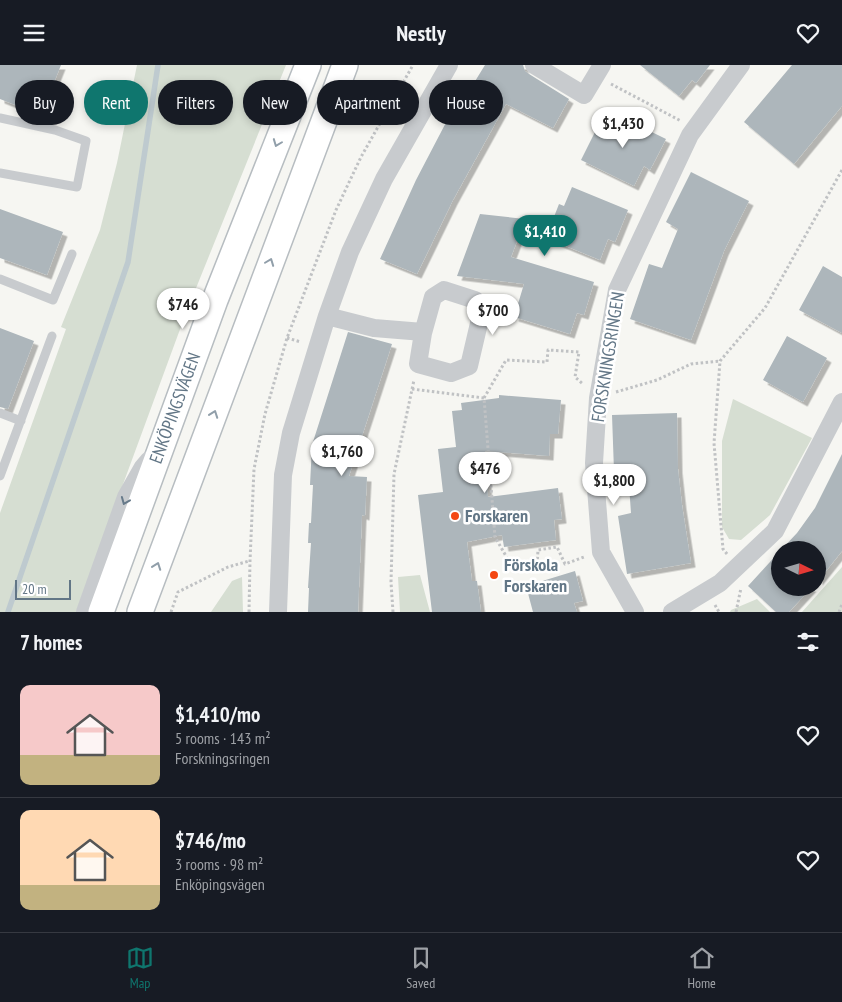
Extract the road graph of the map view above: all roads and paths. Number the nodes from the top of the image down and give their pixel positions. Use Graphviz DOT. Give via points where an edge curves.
graph roads {
  1 [pos="308,65"];
  2 [pos="345,65"];
  3 [pos="449,65"];
  4 [pos="534,65"];
  5 [pos="740,65"];
  6 [pos="599,70"];
  7 [pos="0,118"];
  8 [pos="694,129"];
  9 [pos="842,170"];
  10 [pos="0,173"];
  11 [pos="72,254"];
  12 [pos="0,279"];
  13 [pos="327,316"];
  14 [pos="423,331"];
  15 [pos="52,336"];
  16 [pos="720,361"];
  17 [pos="418,364"];
  18 [pos="575,377"];
  19 [pos="412,389"];
  20 [pos="484,398"];
  21 [pos="598,398"];
  22 [pos="842,402"];
  23 [pos="0,413"];
  24 [pos="21,421"];
  25 [pos="161,446"];
  26 [pos="0,476"];
  27 [pos="602,552"];
  28 [pos="250,561"];
  29 [pos="737,567"];
  30 [pos="842,604"];
  31 [pos="86,612"];
  32 [pos="101,612"];
  33 [pos="140,612"];
  34 [pos="171,612"];
  35 [pos="278,612"];
  36 [pos="394,612"];
  37 [pos="635,612"];
  38 [pos="672,612"];
  39 [pos="839,612"];
  1 -- 25 [label="main road, ENKÖPINGSVÄGEN, one-way"];
  33 -- 2 [label="main road, one-way"];
  3 -- 13 [label="street" via="384,179 350,252"];
  4 -- 6 [label="street" via="584,95"];
  5 -- 8 [label="street, FORSKNINGSRINGEN"];
  6 -- 8 [label="path"];
  7 -- 10 [label="lane" via="86,141 78,187"];
  8 -- 21 [label="street, FORSKNINGSRINGEN" via="617,290"];
  9 -- 16 [label="path" via="765,308"];
  11 -- 12 [label="lane" via="53,300"];
  13 -- 14 [label="street" via="374,328"];
  13 -- 35 [label="street" via="291,433 282,475"];
  14 -- 17 [label="street"];
  14 -- 17 [label="street" via="434,297 444,290 475,300 480,319 469,366 451,373"];
  15 -- 24 [label="lane"];
  16 -- 21 [label="path" via="691,364 657,380"];
  16 -- 29 [label="path" via="714,443 724,549"];
  17 -- 19 [label="path"];
  18 -- 20 [label="path" via="579,352 548,350 547,362 506,360"];
  19 -- 20 [label="path"];
  19 -- 36 [label="path" via="394,474 391,582"];
  20 -- 27 [label="path" via="495,537 514,569 537,566 538,550 557,547 564,564"];
  21 -- 27 [label="street, FORSKNINGSRINGEN" via="594,463"];
  22 -- 29 [label="street" via="775,531"];
  23 -- 24 [label="lane"];
  24 -- 26 [label="lane"];
  25 -- 31 [label="street, one-way" via="143,467 126,497"];
  25 -- 32 [label="main road, ENKÖPINGSVÄGEN"];
  27 -- 37 [label="street, FORSKNINGSRINGEN"];
  28 -- 34 [label="path" via="228,567 178,591"];
  29 -- 38 [label="street" via="720,583"];
  30 -- 39 [label="path"];
}
